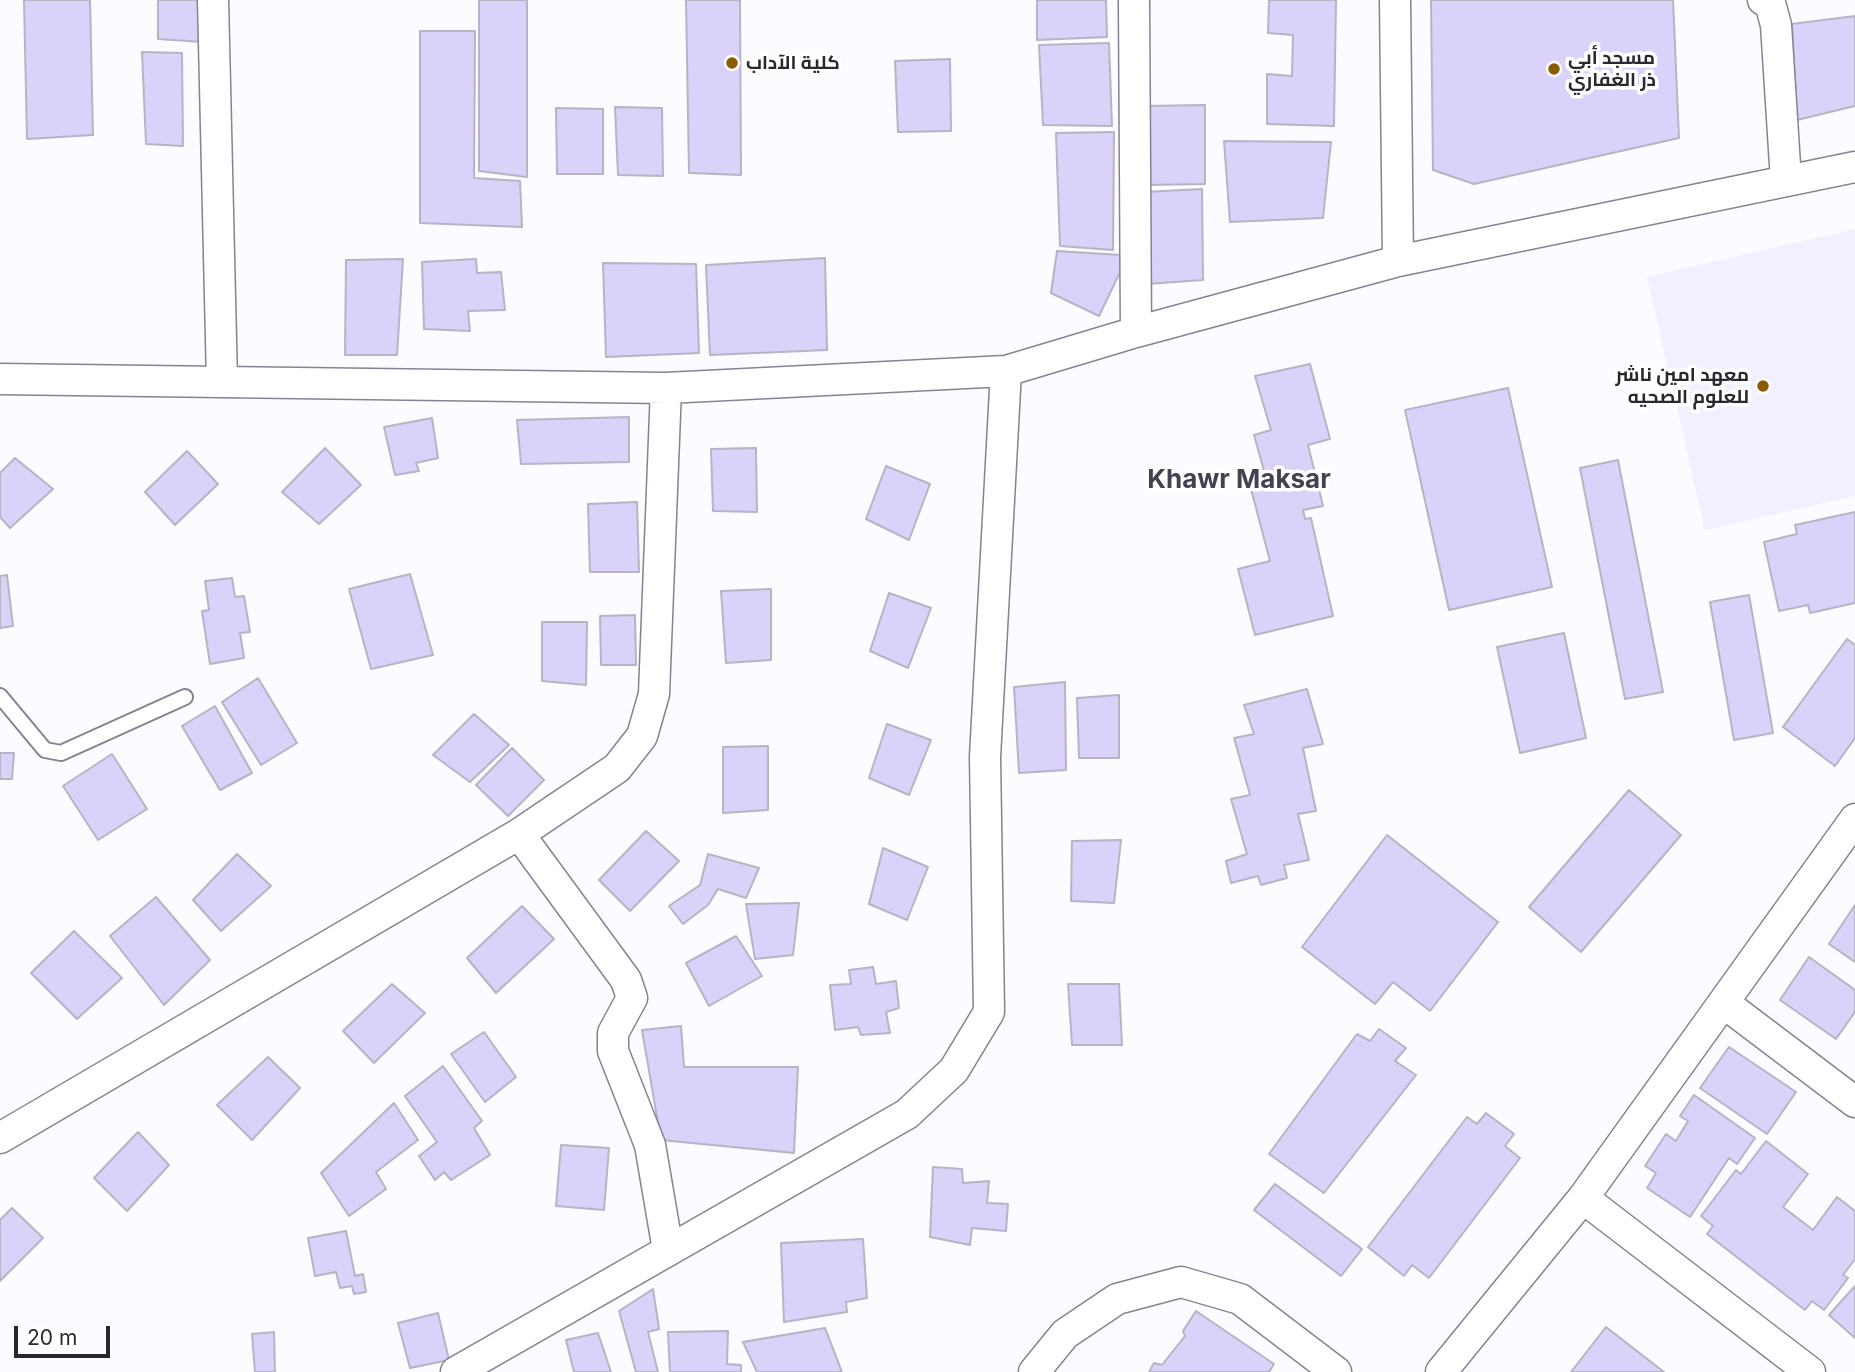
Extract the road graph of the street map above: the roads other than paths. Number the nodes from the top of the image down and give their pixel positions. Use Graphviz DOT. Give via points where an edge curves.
graph roads {
  1 [pos="213,0"];
  2 [pos="1133,0"];
  3 [pos="1395,0"];
  4 [pos="1763,0"];
  5 [pos="1855,166"];
  6 [pos="1786,181"];
  7 [pos="1398,261"];
  8 [pos="1136,332"];
  9 [pos="1006,371"];
  10 [pos="0,379"];
  11 [pos="222,382"];
  12 [pos="666,388"];
  13 [pos="0,695"];
  14 [pos="185,697"];
  15 [pos="1855,820"];
  16 [pos="519,834"];
  17 [pos="1724,1003"];
  18 [pos="1855,1102"];
  19 [pos="0,1138"];
  20 [pos="1583,1198"];
  21 [pos="668,1250"];
  22 [pos="456,1372"];
  23 [pos="1034,1372"];
  24 [pos="1336,1372"];
  25 [pos="1440,1372"];
  26 [pos="1810,1372"];
  1 -- 11 [label="street"];
  2 -- 8 [label="street"];
  3 -- 7 [label="street"];
  4 -- 6 [label="street" via="1770,3 1776,25"];
  5 -- 6 [label="street"];
  6 -- 7 [label="street"];
  7 -- 8 [label="street"];
  8 -- 9 [label="street"];
  9 -- 12 [label="street"];
  9 -- 21 [label="street" via="985,757 989,1012 954,1070 907,1114"];
  10 -- 11 [label="street"];
  11 -- 12 [label="street"];
  12 -- 16 [label="street" via="654,694 642,736 617,768"];
  13 -- 14 [label="lane" via="45,750 61,753"];
  15 -- 17 [label="street"];
  16 -- 19 [label="street"];
  16 -- 21 [label="street" via="626,980 632,998 613,1033 613,1051 650,1145"];
  17 -- 18 [label="street"];
  17 -- 20 [label="street"];
  20 -- 25 [label="street"];
  20 -- 26 [label="street"];
  21 -- 22 [label="street"];
  23 -- 24 [label="street" via="1065,1334 1117,1299 1181,1282 1240,1300"];
}
